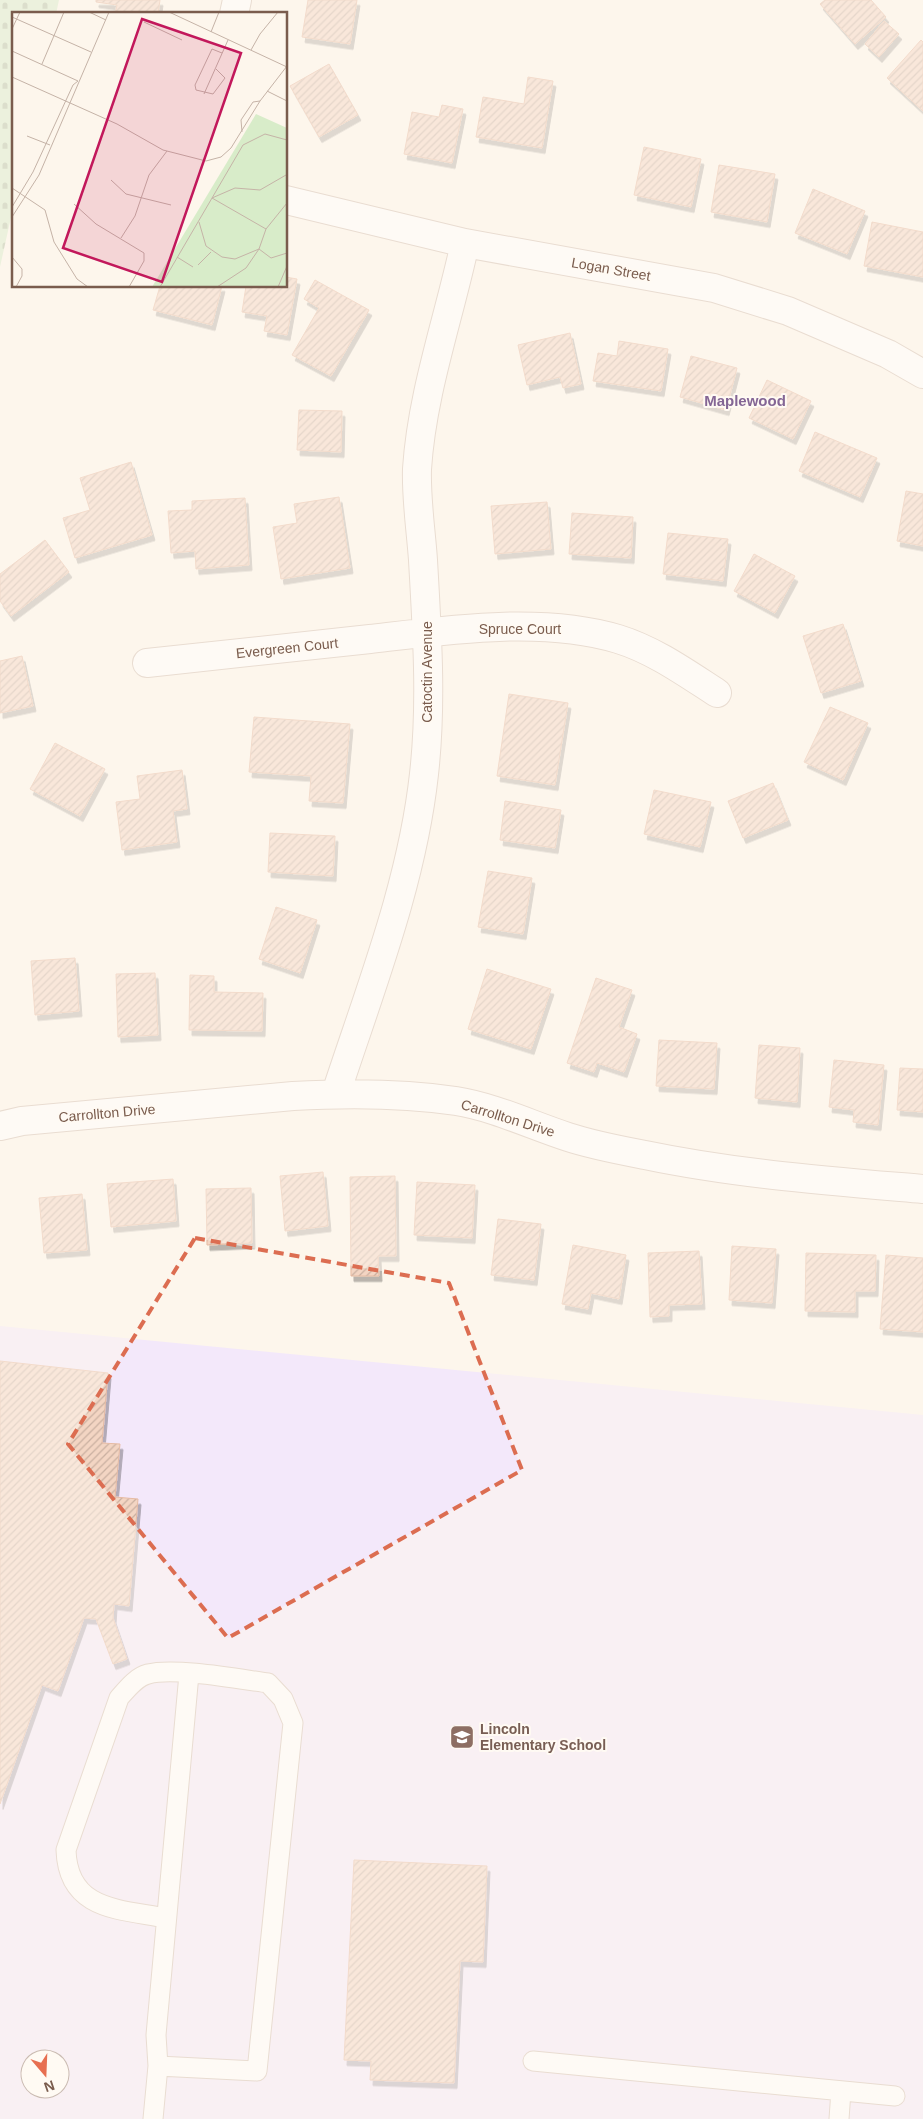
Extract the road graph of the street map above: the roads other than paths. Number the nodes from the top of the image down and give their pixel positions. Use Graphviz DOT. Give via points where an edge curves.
graph roads {
  1 [pos="288,200"];
  2 [pos="465,243"];
  3 [pos="923,374"];
  4 [pos="427,632"];
  5 [pos="147,663"];
  6 [pos="717,693"];
  7 [pos="336,1093"];
  8 [pos="0,1126"];
  9 [pos="923,1190"];
  10 [pos="189,1674"];
  11 [pos="166,1918"];
  12 [pos="533,2061"];
  13 [pos="158,2066"];
  14 [pos="841,2091"];
  15 [pos="895,2096"];
  16 [pos="153,2119"];
  17 [pos="839,2119"];
  1 -- 2 [label="street, Logan Street"];
  2 -- 3 [label="street, Logan Street" via="714,288 788,311 888,354"];
  2 -- 4 [label="street, Catoctin Avenue" via="422,420 417,471"];
  4 -- 5 [label="street, Evergreen Court"];
  4 -- 6 [label="street, Spruce Court" via="552,626 618,639 664,659"];
  4 -- 7 [label="street, Catoctin Avenue" via="428,723 414,845"];
  7 -- 8 [label="street, Carrollton Drive" via="22,1120"];
  7 -- 9 [label="street, Carrollton Drive" via="457,1102 570,1138 647,1156 824,1181"];
  10 -- 11 [label="lane"];
  10 -- 11 [label="lane" via="147,1674 131,1684 119,1698 66,1850 66,1864 84,1896 100,1905"];
  10 -- 13 [label="lane" via="268,1682 283,1699 293,1723 257,2071"];
  11 -- 13 [label="lane" via="156,2035"];
  12 -- 14 [label="lane"];
  13 -- 16 [label="lane"];
  14 -- 15 [label="lane"];
  14 -- 17 [label="lane"];
}
